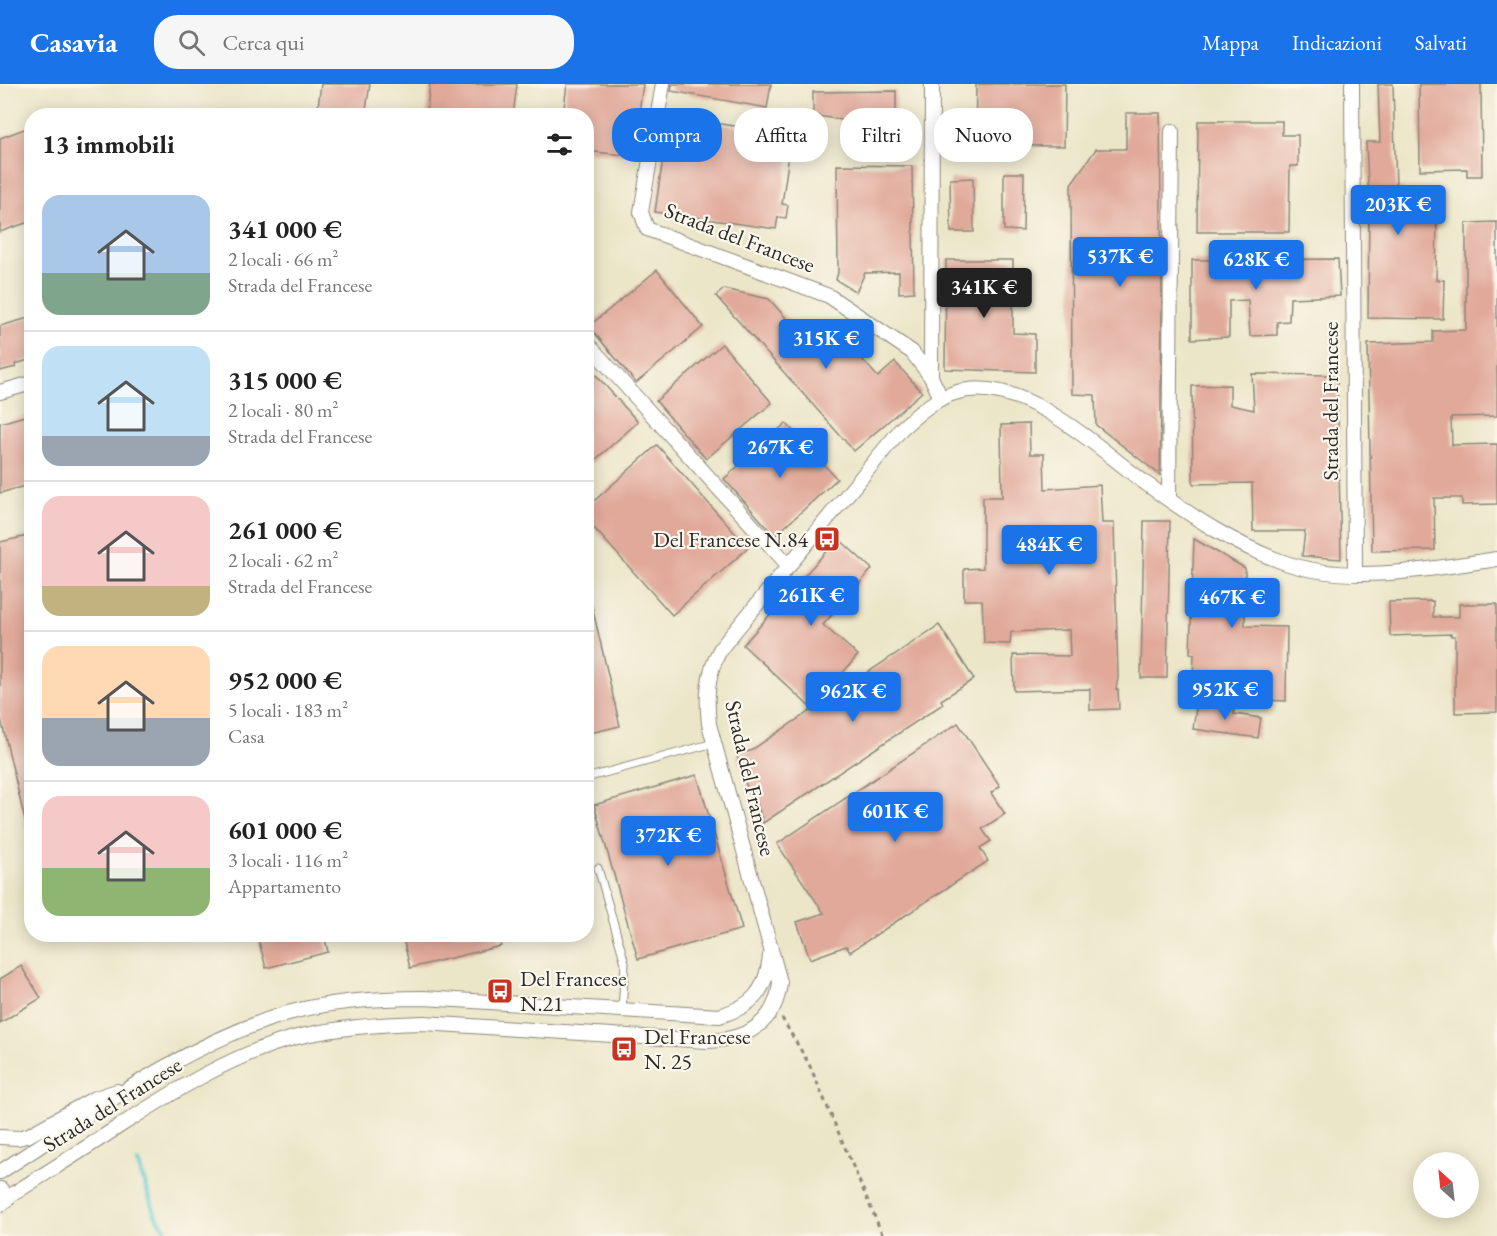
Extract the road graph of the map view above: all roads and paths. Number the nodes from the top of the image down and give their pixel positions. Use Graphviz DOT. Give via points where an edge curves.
graph roads {
  1 [pos="663,84"];
  2 [pos="932,84"];
  3 [pos="1352,84"];
  4 [pos="1172,130"];
  5 [pos="594,351"];
  6 [pos="931,377"];
  7 [pos="24,385"];
  8 [pos="0,392"];
  9 [pos="941,398"];
  10 [pos="1168,499"];
  11 [pos="1497,560"];
  12 [pos="789,566"];
  13 [pos="1355,573"];
  14 [pos="714,743"];
  15 [pos="594,776"];
  16 [pos="598,868"];
  17 [pos="771,954"];
  18 [pos="375,1000"];
  19 [pos="774,1006"];
  20 [pos="617,1010"];
  21 [pos="377,1025"];
  22 [pos="243,1029"];
  23 [pos="610,1035"];
  24 [pos="253,1052"];
  25 [pos="134,1086"];
  26 [pos="0,1137"];
  27 [pos="0,1172"];
  28 [pos="2,1197"];
  29 [pos="883,1236"];
  1 -- 6 [label="street, Strada del Francese" via="640,212 648,229 829,296 912,351"];
  2 -- 6 [label="street, Strada del Francese"];
  3 -- 13 [label="street, Strada del Francese"];
  4 -- 10 [label="street"];
  5 -- 12 [label="street"];
  6 -- 9 [label="street, Strada del Francese"];
  7 -- 8 [label="street"];
  9 -- 10 [label="street, Strada del Francese" via="983,390 1023,398 1062,421"];
  9 -- 12 [label="street, Strada del Francese" via="902,428"];
  10 -- 13 [label="street, Strada del Francese" via="1229,538 1273,559 1311,570"];
  11 -- 13 [label="street, Strada del Francese"];
  12 -- 14 [label="street, Strada del Francese" via="714,660 706,699"];
  14 -- 15 [label="lane"];
  14 -- 17 [label="street, Strada del Francese"];
  16 -- 20 [label="lane" via="625,963"];
  17 -- 19 [label="street, Strada del Francese" via="780,982"];
  17 -- 20 [label="street, Strada del Francese" via="765,981 753,1000 732,1012 707,1016"];
  18 -- 20 [label="street, Strada del Francese" via="424,998"];
  18 -- 21 [label="street"];
  18 -- 22 [label="street, Strada del Francese" via="290,1013"];
  19 -- 23 [label="street, Strada del Francese" via="752,1031 723,1041"];
  19 -- 29 [label="path" via="809,1064"];
  20 -- 23 [label="street"];
  21 -- 23 [label="street, Strada del Francese" via="424,1023"];
  21 -- 24 [label="street, Strada del Francese" via="297,1037"];
  22 -- 24 [label="street"];
  22 -- 25 [label="street, Strada del Francese" via="213,1041"];
  24 -- 28 [label="street, Strada del Francese" via="155,1103"];
  25 -- 26 [label="street" via="93,1099 29,1135"];
  25 -- 27 [label="street, Strada del Francese"];
}
